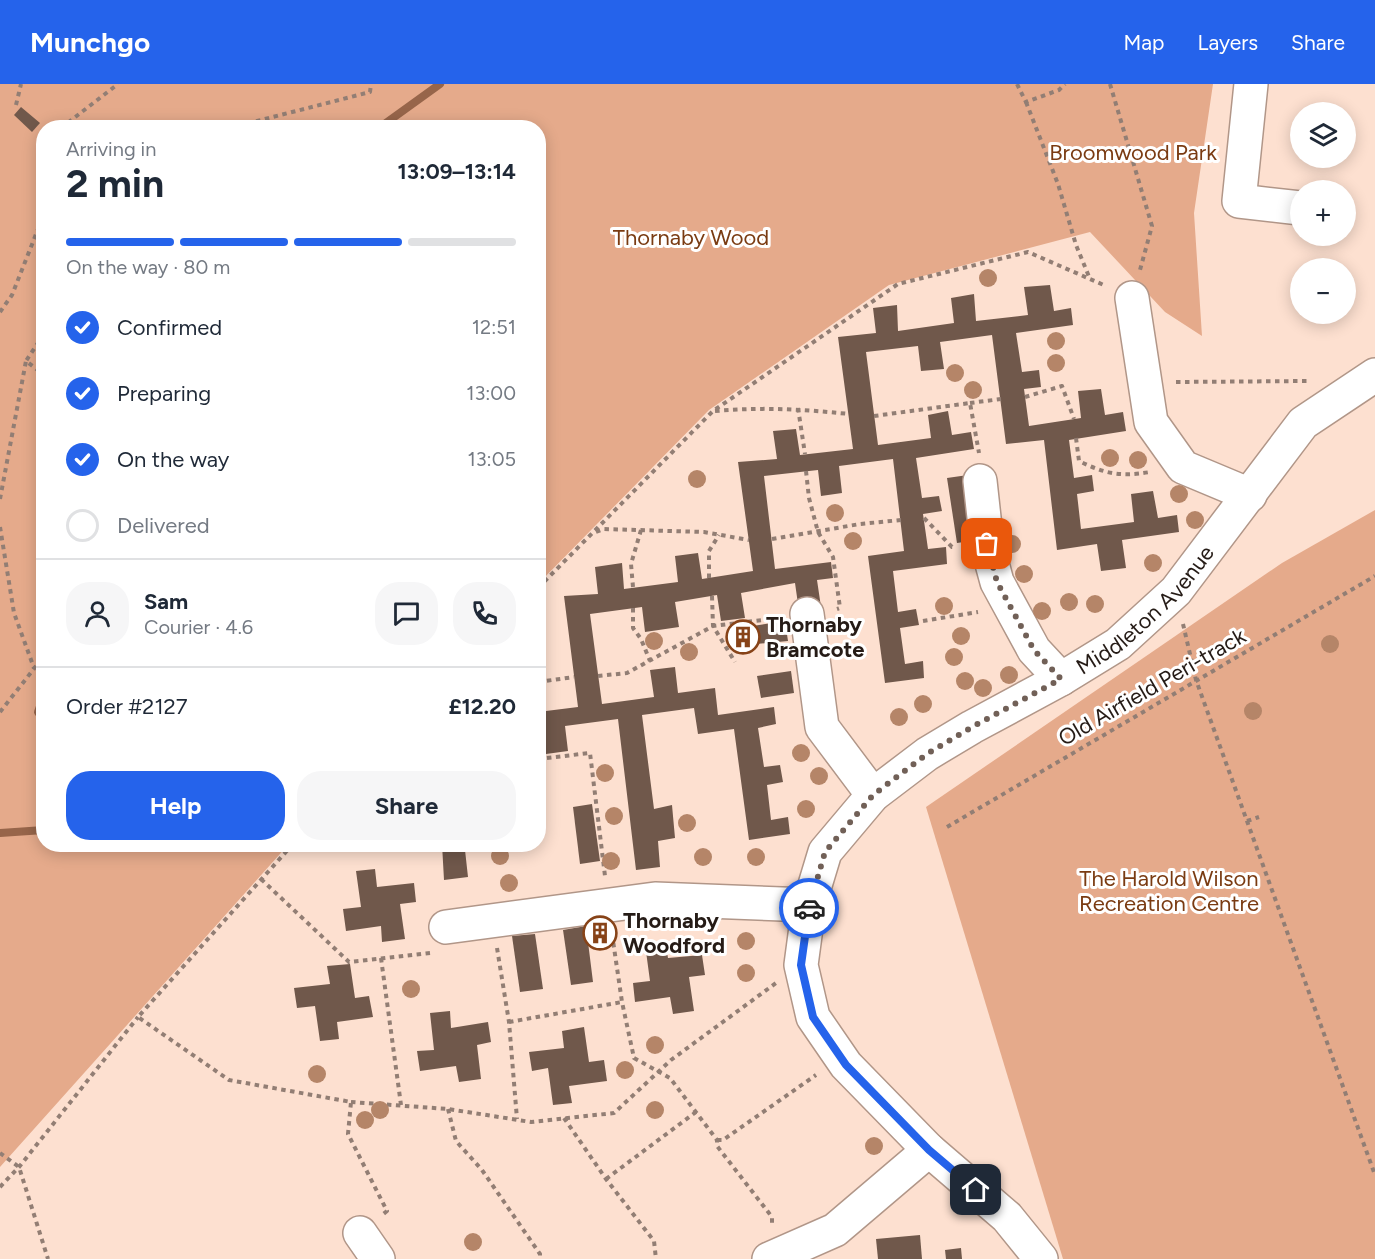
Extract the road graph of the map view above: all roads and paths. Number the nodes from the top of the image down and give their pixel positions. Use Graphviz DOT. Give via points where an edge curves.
graph roads {
  1 [pos="21,84"];
  2 [pos="118,84"];
  3 [pos="371,84"];
  4 [pos="1017,84"];
  5 [pos="1065,84"];
  6 [pos="1110,84"];
  7 [pos="1251,84"];
  8 [pos="1026,102"];
  9 [pos="16,105"];
  10 [pos="71,120"];
  11 [pos="261,120"];
  12 [pos="1290,207"];
  13 [pos="36,234"];
  14 [pos="1090,280"];
  15 [pos="1132,298"];
  16 [pos="0,312"];
  17 [pos="36,346"];
  18 [pos="26,361"];
  19 [pos="36,369"];
  20 [pos="1375,375"];
  21 [pos="1320,381"];
  22 [pos="1145,382"];
  23 [pos="1025,397"];
  24 [pos="1001,399"];
  25 [pos="970,403"];
  26 [pos="798,408"];
  27 [pos="713,411"];
  28 [pos="849,414"];
  29 [pos="874,416"];
  30 [pos="1074,419"];
  31 [pos="1076,438"];
  32 [pos="805,454"];
  33 [pos="1183,467"];
  34 [pos="806,471"];
  35 [pos="980,481"];
  36 [pos="1250,495"];
  37 [pos="0,499"];
  38 [pos="924,518"];
  39 [pos="901,520"];
  40 [pos="0,527"];
  41 [pos="641,530"];
  42 [pos="818,532"];
  43 [pos="593,533"];
  44 [pos="719,535"];
  45 [pos="772,539"];
  46 [pos="749,540"];
  47 [pos="987,544"];
  48 [pos="1375,576"];
  49 [pos="709,578"];
  50 [pos="546,580"];
  51 [pos="633,588"];
  52 [pos="1176,591"];
  53 [pos="712,596"];
  54 [pos="1010,607"];
  55 [pos="633,608"];
  56 [pos="807,614"];
  57 [pos="923,621"];
  58 [pos="713,626"];
  59 [pos="650,661"];
  60 [pos="735,662"];
  61 [pos="36,666"];
  62 [pos="34,668"];
  63 [pos="598,676"];
  64 [pos="574,677"];
  65 [pos="1061,679"];
  66 [pos="1196,680"];
  67 [pos="546,681"];
  68 [pos="0,712"];
  69 [pos="546,758"];
  70 [pos="873,795"];
  71 [pos="1259,817"];
  72 [pos="1247,821"];
  73 [pos="947,827"];
  74 [pos="286,852"];
  75 [pos="261,879"];
  76 [pos="608,905"];
  77 [pos="809,905"];
  78 [pos="493,921"];
  79 [pos="446,927"];
  80 [pos="381,958"];
  81 [pos="801,965"];
  82 [pos="622,1002"];
  83 [pos="138,1017"];
  84 [pos="509,1022"];
  85 [pos="841,1058"];
  86 [pos="658,1072"];
  87 [pos="351,1102"];
  88 [pos="401,1106"];
  89 [pos="448,1109"];
  90 [pos="696,1112"];
  91 [pos="564,1118"];
  92 [pos="517,1119"];
  93 [pos="717,1140"];
  94 [pos="929,1150"];
  95 [pos="0,1153"];
  96 [pos="20,1167"];
  97 [pos="1375,1175"];
  98 [pos="606,1179"];
  99 [pos="0,1187"];
  100 [pos="360,1233"];
  101 [pos="771,1258"];
  102 [pos="48,1259"];
  103 [pos="378,1259"];
  104 [pos="540,1259"];
  105 [pos="656,1259"];
  106 [pos="1041,1259"];
  1 -- 9 [label="path"];
  2 -- 10 [label="path"];
  3 -- 11 [label="path" via="370,92"];
  4 -- 8 [label="path"];
  5 -- 8 [label="path"];
  6 -- 15 [label="path" via="1152,226"];
  7 -- 12 [label="street" via="1239,201"];
  8 -- 14 [label="path"];
  13 -- 16 [label="path" via="12,295"];
  14 -- 15 [label="path"];
  14 -- 27 [label="path" via="1028,252 898,284"];
  15 -- 22 [label="street"];
  17 -- 18 [label="path"];
  18 -- 19 [label="path"];
  18 -- 37 [label="path"];
  20 -- 36 [label="street, Middleton Avenue" via="1303,423"];
  21 -- 22 [label="path"];
  22 -- 33 [label="street" via="1151,422"];
  23 -- 30 [label="path" via="1062,386"];
  24 -- 25 [label="path"];
  25 -- 29 [label="path"];
  25 -- 35 [label="path"];
  26 -- 27 [label="path"];
  26 -- 28 [label="path"];
  26 -- 32 [label="path"];
  27 -- 43 [label="path"];
  31 -- 33 [label="path" via="1079,461 1119,476"];
  33 -- 36 [label="street"];
  34 -- 42 [label="path"];
  35 -- 47 [label="street"];
  36 -- 52 [label="street, Middleton Avenue"];
  38 -- 47 [label="path" via="952,547"];
  39 -- 42 [label="path"];
  40 -- 62 [label="path" via="14,613"];
  41 -- 43 [label="path" via="604,529"];
  41 -- 44 [label="path"];
  41 -- 51 [label="path" via="631,564"];
  42 -- 45 [label="path"];
  42 -- 56 [label="path" via="833,557 840,608"];
  43 -- 50 [label="path"];
  44 -- 46 [label="path"];
  44 -- 49 [label="path" via="709,551"];
  47 -- 54 [label="street" via="997,582"];
  48 -- 66 [label="path, Old Airfield Peri-track"];
  52 -- 65 [label="street, Middleton Avenue" via="1118,644"];
  52 -- 66 [label="path"];
  53 -- 58 [label="path"];
  54 -- 57 [label="path"];
  54 -- 65 [label="street" via="1034,650"];
  55 -- 59 [label="path" via="633,628"];
  56 -- 58 [label="path"];
  56 -- 70 [label="street" via="822,727"];
  58 -- 59 [label="path"];
  58 -- 60 [label="path"];
  59 -- 63 [label="path" via="627,673"];
  61 -- 62 [label="path"];
  62 -- 68 [label="path"];
  64 -- 67 [label="path"];
  65 -- 70 [label="street, Middleton Avenue" via="927,754"];
  66 -- 72 [label="path"];
  66 -- 73 [label="path, Old Airfield Peri-track"];
  69 -- 76 [label="path" via="590,753"];
  70 -- 77 [label="street, Middleton Avenue" via="825,852"];
  71 -- 72 [label="path"];
  72 -- 97 [label="path"];
  74 -- 75 [label="path"];
  75 -- 80 [label="path" via="349,962"];
  75 -- 83 [label="path"];
  76 -- 77 [label="street" via="655,899"];
  76 -- 78 [label="street"];
  76 -- 82 [label="path"];
  77 -- 81 [label="street, Middleton Avenue"];
  78 -- 79 [label="street"];
  78 -- 84 [label="path"];
  79 -- 80 [label="path" via="442,952"];
  80 -- 88 [label="path"];
  81 -- 85 [label="street, Middleton Avenue" via="813,1017"];
  81 -- 86 [label="path"];
  82 -- 84 [label="path"];
  82 -- 86 [label="path" via="634,1058"];
  83 -- 87 [label="path" via="230,1080"];
  83 -- 96 [label="path"];
  84 -- 92 [label="path"];
  85 -- 93 [label="path" via="723,1140"];
  85 -- 94 [label="street, Middleton Avenue"];
  86 -- 90 [label="path" via="670,1078"];
  86 -- 91 [label="path" via="614,1113"];
  87 -- 88 [label="path"];
  87 -- 100 [label="path" via="348,1134 387,1211"];
  88 -- 89 [label="path"];
  89 -- 92 [label="path"];
  89 -- 104 [label="path" via="456,1141 482,1170"];
  90 -- 93 [label="path"];
  90 -- 98 [label="path"];
  91 -- 92 [label="path" via="531,1122"];
  91 -- 98 [label="path"];
  93 -- 101 [label="path" via="717,1146 772,1217"];
  94 -- 101 [label="street" via="835,1230"];
  94 -- 106 [label="street, Middleton Avenue" via="1007,1217"];
  95 -- 96 [label="path"];
  96 -- 99 [label="path"];
  96 -- 102 [label="path"];
  98 -- 105 [label="path" via="654,1241"];
  100 -- 103 [label="street"];
}
